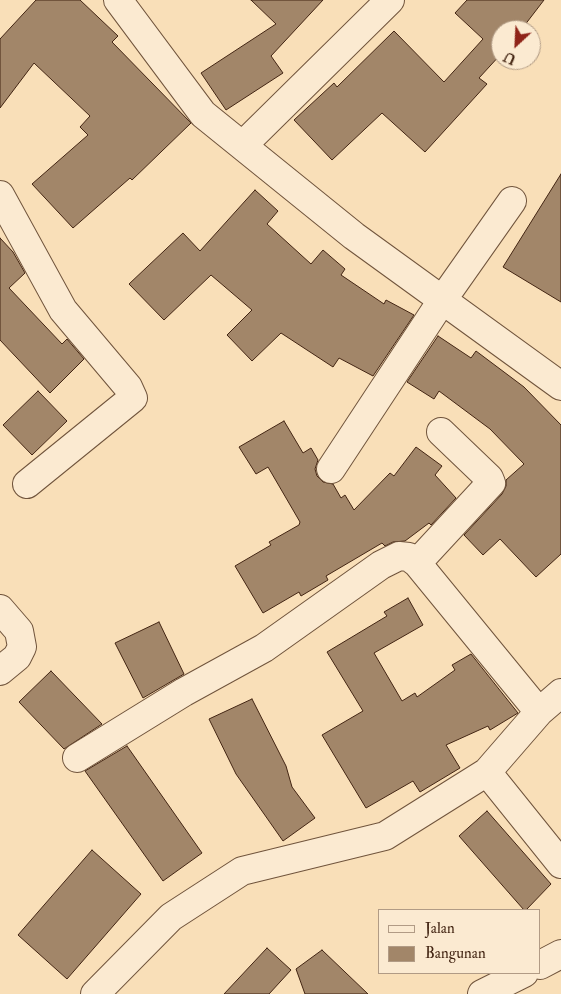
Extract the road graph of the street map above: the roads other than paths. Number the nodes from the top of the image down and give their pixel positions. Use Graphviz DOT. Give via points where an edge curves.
graph roads {
  1 [pos="118,0"];
  2 [pos="390,0"];
  3 [pos="243,145"];
  4 [pos="0,195"];
  5 [pos="512,200"];
  6 [pos="443,299"];
  7 [pos="561,386"];
  8 [pos="441,432"];
  9 [pos="331,469"];
  10 [pos="27,484"];
  11 [pos="417,563"];
  12 [pos="0,610"];
  13 [pos="0,671"];
  14 [pos="561,693"];
  15 [pos="539,712"];
  16 [pos="77,758"];
  17 [pos="487,772"];
  18 [pos="561,864"];
  19 [pos="561,954"];
  20 [pos="541,964"];
  21 [pos="522,974"];
  22 [pos="95,994"];
  23 [pos="482,994"];
  1 -- 3 [label="street" via="203,114"];
  2 -- 3 [label="street"];
  3 -- 6 [label="street" via="354,236"];
  4 -- 10 [label="street" via="63,310 128,387 133,398"];
  5 -- 6 [label="street"];
  6 -- 7 [label="street"];
  6 -- 9 [label="street"];
  8 -- 11 [label="street" via="491,483"];
  11 -- 15 [label="street"];
  11 -- 16 [label="street" via="409,557 399,556 381,565 271,643"];
  12 -- 13 [label="street" via="19,631 22,647 17,657"];
  14 -- 15 [label="street"];
  15 -- 17 [label="street"];
  17 -- 18 [label="street"];
  17 -- 22 [label="street" via="385,836 242,871 170,917"];
  19 -- 20 [label="street"];
  21 -- 23 [label="street"];
}
